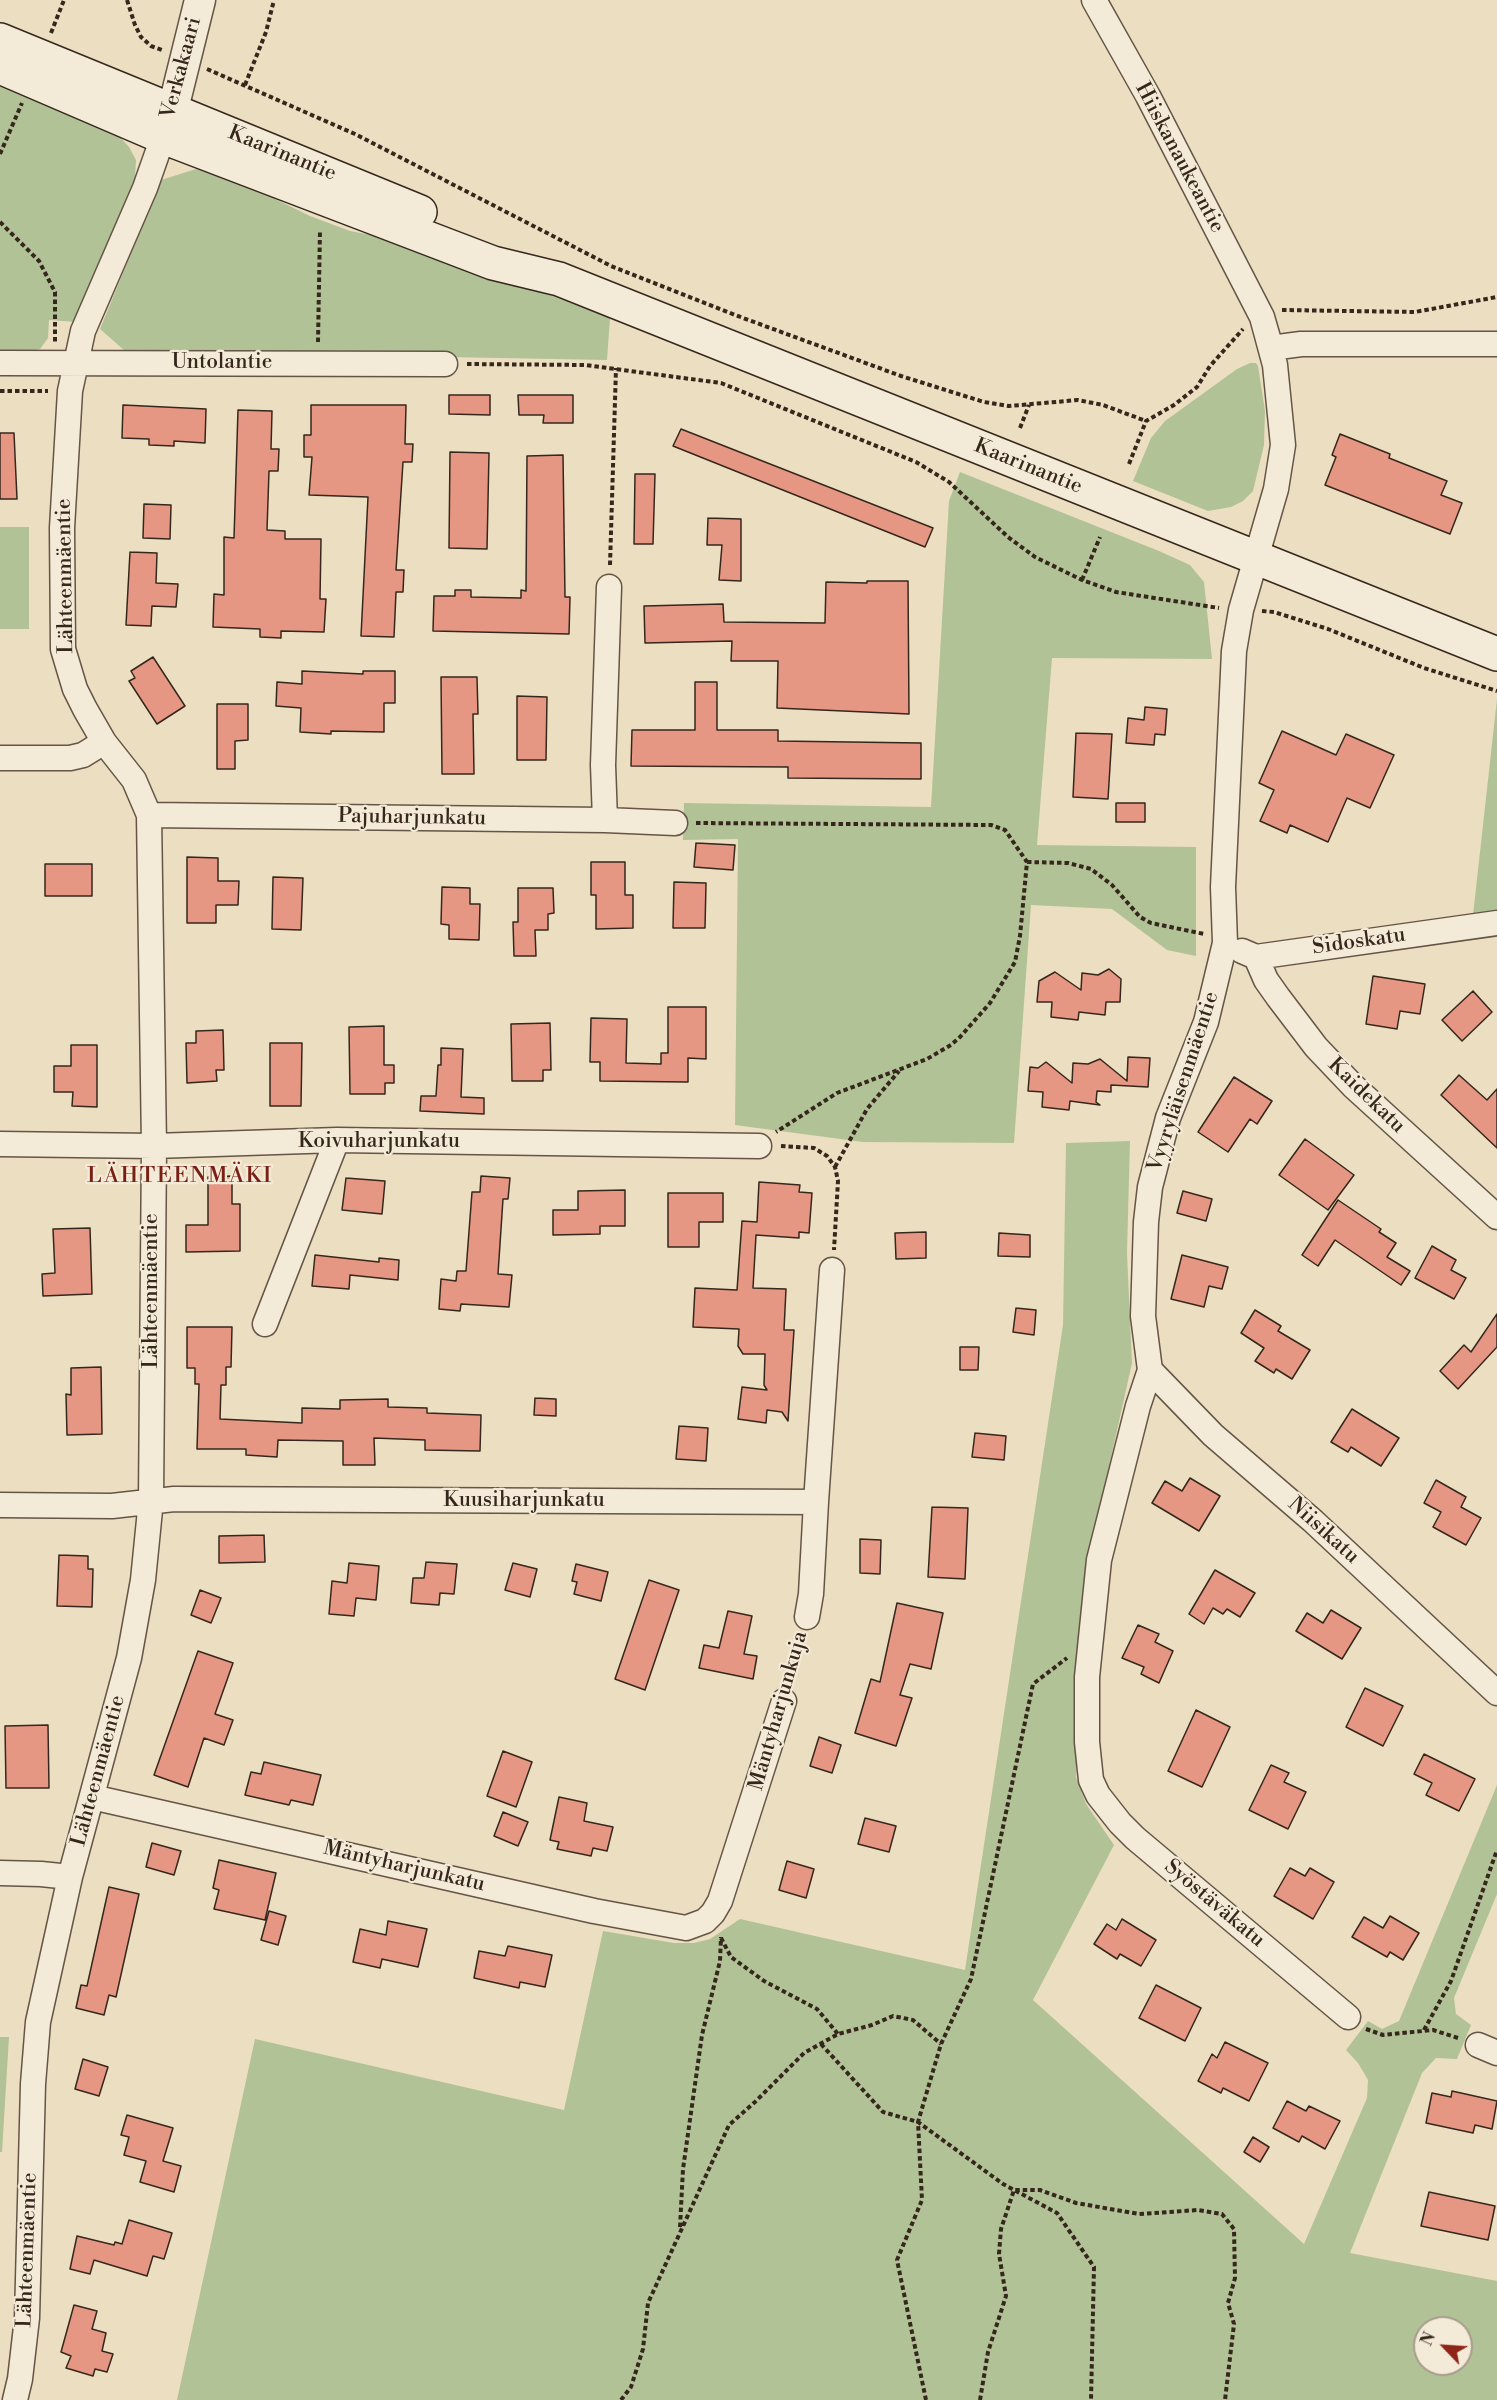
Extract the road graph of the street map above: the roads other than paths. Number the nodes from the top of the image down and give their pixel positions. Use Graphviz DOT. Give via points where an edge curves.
graph roads {
  1 [pos="200,0"];
  2 [pos="1094,0"];
  3 [pos="0,40"];
  4 [pos="0,67"];
  5 [pos="168,123"];
  6 [pos="1262,317"];
  7 [pos="1497,344"];
  8 [pos="66,362"];
  9 [pos="0,363"];
  10 [pos="445,364"];
  11 [pos="1256,558"];
  12 [pos="609,587"];
  13 [pos="1497,654"];
  14 [pos="104,742"];
  15 [pos="0,758"];
  16 [pos="149,814"];
  17 [pos="605,820"];
  18 [pos="675,823"];
  19 [pos="1497,923"];
  20 [pos="1225,943"];
  21 [pos="1257,957"];
  22 [pos="337,1140"];
  23 [pos="0,1144"];
  24 [pos="154,1146"];
  25 [pos="759,1146"];
  26 [pos="1497,1217"];
  27 [pos="832,1270"];
  28 [pos="265,1324"];
  29 [pos="1150,1370"];
  30 [pos="151,1500"];
  31 [pos="816,1502"];
  32 [pos="0,1505"];
  33 [pos="807,1617"];
  34 [pos="1497,1693"];
  35 [pos="784,1701"];
  36 [pos="1091,1780"];
  37 [pos="92,1797"];
  38 [pos="0,1873"];
  39 [pos="70,1877"];
  40 [pos="713,1913"];
  41 [pos="1348,2017"];
  42 [pos="15,2400"];
  1 -- 5 [label="street, Verkakaari"];
  2 -- 6 [label="street, Hiiskanaukeantie"];
  3 -- 5 [label="main road, Kaarinantie"];
  4 -- 5 [label="main road, Kaarinantie"];
  5 -- 8 [label="street, Lähteenmäentie" via="145,188"];
  5 -- 11 [label="main road, Kaarinantie" via="493,263 559,279"];
  6 -- 7 [label="street, Hiiskanaukeantie" via="1270,348 1301,344"];
  6 -- 11 [label="street, Hiiskanaukeantie" via="1275,365 1283,445 1276,489"];
  8 -- 9 [label="street, Untolantie"];
  8 -- 10 [label="street, Untolantie"];
  8 -- 14 [label="street, Lähteenmäentie" via="70,391 62,528 63,649 75,689"];
  11 -- 13 [label="main road, Kaarinantie"];
  11 -- 20 [label="street, Vyyryläisenmäentie" via="1234,651 1223,887"];
  12 -- 17 [label="street"];
  14 -- 15 [label="street" via="70,758"];
  14 -- 16 [label="street, Lähteenmäentie" via="134,780"];
  16 -- 17 [label="street, Pajuharjunkatu"];
  16 -- 24 [label="street, Lähteenmäentie"];
  17 -- 18 [label="street, Pajuharjunkatu"];
  19 -- 21 [label="street, Sidoskatu"];
  20 -- 21 [label="street"];
  20 -- 29 [label="street, Vyyryläisenmäentie" via="1206,1022 1168,1118 1150,1186 1143,1316"];
  21 -- 26 [label="street, Kaidekatu" via="1266,980 1316,1047 1353,1086"];
  22 -- 24 [label="street, Koivuharjunkatu"];
  22 -- 25 [label="street, Koivuharjunkatu"];
  22 -- 28 [label="street"];
  23 -- 24 [label="street, Koivuharjunkatu"];
  24 -- 30 [label="street, Lähteenmäentie"];
  27 -- 31 [label="street"];
  29 -- 34 [label="street, Niisikatu" via="1213,1435 1313,1521"];
  29 -- 36 [label="street, Vyyryläisenmäentie" via="1099,1560 1088,1677"];
  30 -- 31 [label="street, Kuusiharjunkatu"];
  30 -- 32 [label="street, Kuusiharjunkatu" via="112,1506"];
  30 -- 37 [label="street, Lähteenmäentie" via="143,1580 129,1658"];
  31 -- 33 [label="street, Mäntyharjunkuja"];
  35 -- 40 [label="street, Mäntyharjunkuja"];
  36 -- 41 [label="street, Syöstäväkatu" via="1098,1795 1135,1838"];
  37 -- 39 [label="street, Lähteenmäentie"];
  37 -- 40 [label="street, Mäntyharjunkatu" via="675,1927 696,1926"];
  38 -- 39 [label="street"];
  39 -- 42 [label="street, Lähteenmäentie" via="38,2022 27,2318"];
}
